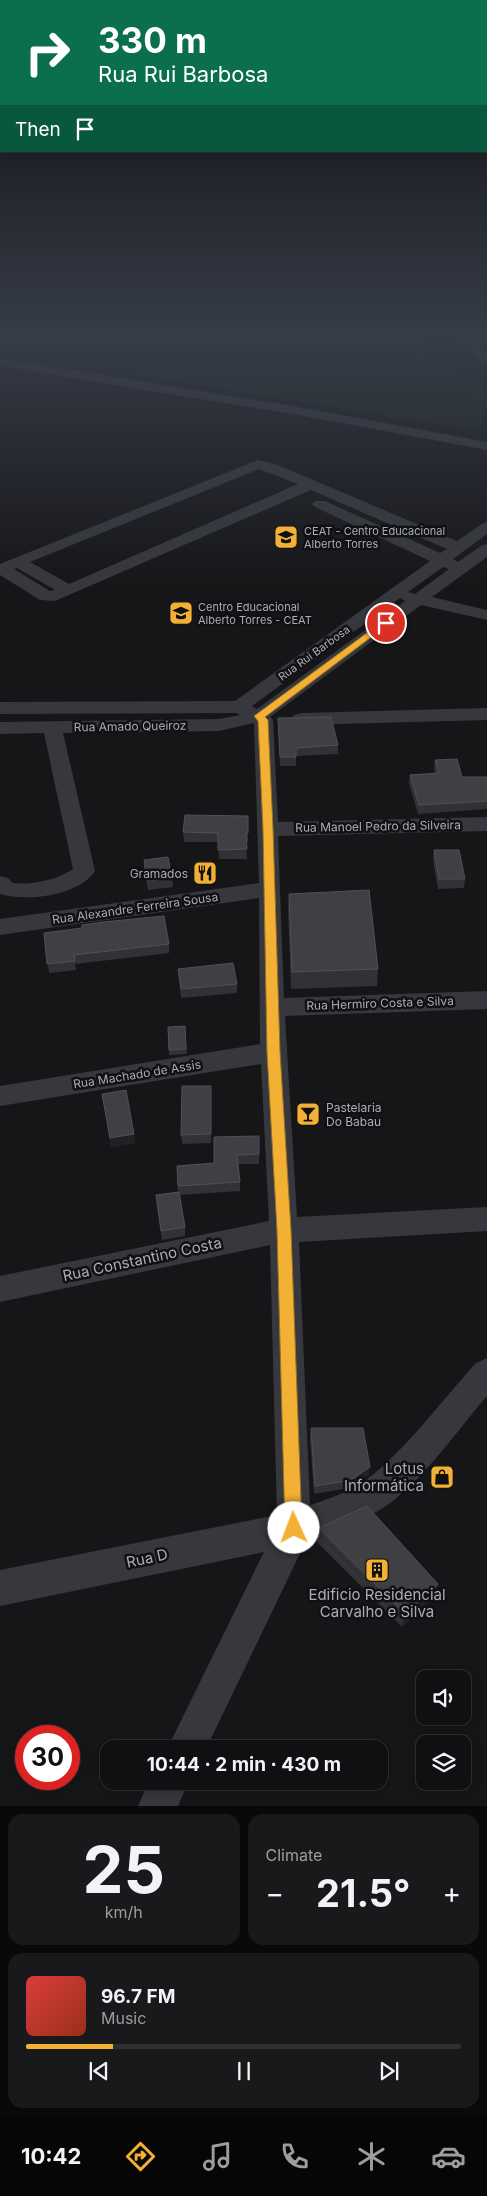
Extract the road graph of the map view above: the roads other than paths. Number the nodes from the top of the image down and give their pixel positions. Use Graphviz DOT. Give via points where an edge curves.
graph roads {
  1 [pos="338,418"];
  2 [pos="487,446"];
  3 [pos="244,470"];
  4 [pos="311,484"];
  5 [pos="292,492"];
  6 [pos="487,527"];
  7 [pos="487,540"];
  8 [pos="464,544"];
  9 [pos="487,549"];
  10 [pos="442,560"];
  11 [pos="460,568"];
  12 [pos="396,593"];
  13 [pos="418,600"];
  14 [pos="487,615"];
  15 [pos="0,708"];
  16 [pos="487,714"];
  17 [pos="254,715"];
  18 [pos="52,727"];
  19 [pos="0,728"];
  20 [pos="487,824"];
  21 [pos="268,829"];
  22 [pos="0,883"];
  23 [pos="270,889"];
  24 [pos="0,927"];
  25 [pos="487,1000"];
  26 [pos="273,1006"];
  27 [pos="273,1052"];
  28 [pos="0,1096"];
  29 [pos="487,1218"];
  30 [pos="284,1230"];
  31 [pos="0,1289"];
  32 [pos="487,1372"];
  33 [pos="294,1528"];
  34 [pos="0,1588"];
  35 [pos="190,1740"];
  36 [pos="166,1790"];
  37 [pos="158,1806"];
  1 -- 2 [label="street"];
  3 -- 4 [label="street" via="266,465"];
  3 -- 5 [label="street"];
  3 -- 5 [label="street" via="17,561 68,590"];
  4 -- 5 [label="street"];
  4 -- 8 [label="street"];
  5 -- 10 [label="street"];
  6 -- 8 [label="street, Rua Rui Barbosa"];
  7 -- 8 [label="street"];
  8 -- 10 [label="street, Rua Rui Barbosa"];
  9 -- 11 [label="street, Rua Rui Barbosa"];
  10 -- 11 [label="street"];
  10 -- 12 [label="street, Rua Rui Barbosa"];
  11 -- 13 [label="street, Rua Rui Barbosa"];
  12 -- 13 [label="street"];
  12 -- 17 [label="street, Rua Rui Barbosa"];
  13 -- 14 [label="street"];
  13 -- 17 [label="street, Rua Rui Barbosa"];
  15 -- 17 [label="street, Rua Amado Queiroz"];
  16 -- 17 [label="street"];
  17 -- 18 [label="street, Rua Amado Queiroz" via="219,724"];
  17 -- 21 [label="street"];
  18 -- 19 [label="street, Rua Amado Queiroz"];
  18 -- 22 [label="street" via="84,870 79,877 54,886 9,891"];
  20 -- 21 [label="street, Rua Manoel Pedro da Silveira"];
  21 -- 23 [label="street"];
  23 -- 24 [label="street, Rua Alexandre Ferreira Sousa"];
  23 -- 26 [label="street"];
  25 -- 26 [label="street, Rua Hermiro Costa e Silva"];
  26 -- 27 [label="street"];
  27 -- 28 [label="street, Rua Machado de Assis"];
  27 -- 30 [label="street"];
  29 -- 30 [label="street, Rua Constantino Costa"];
  30 -- 31 [label="street, Rua Constantino Costa"];
  30 -- 33 [label="street"];
  32 -- 33 [label="street, Rua D" via="385,1488 358,1503"];
  33 -- 34 [label="street, Rua D"];
  33 -- 35 [label="street"];
  36 -- 37 [label="street"];
}
